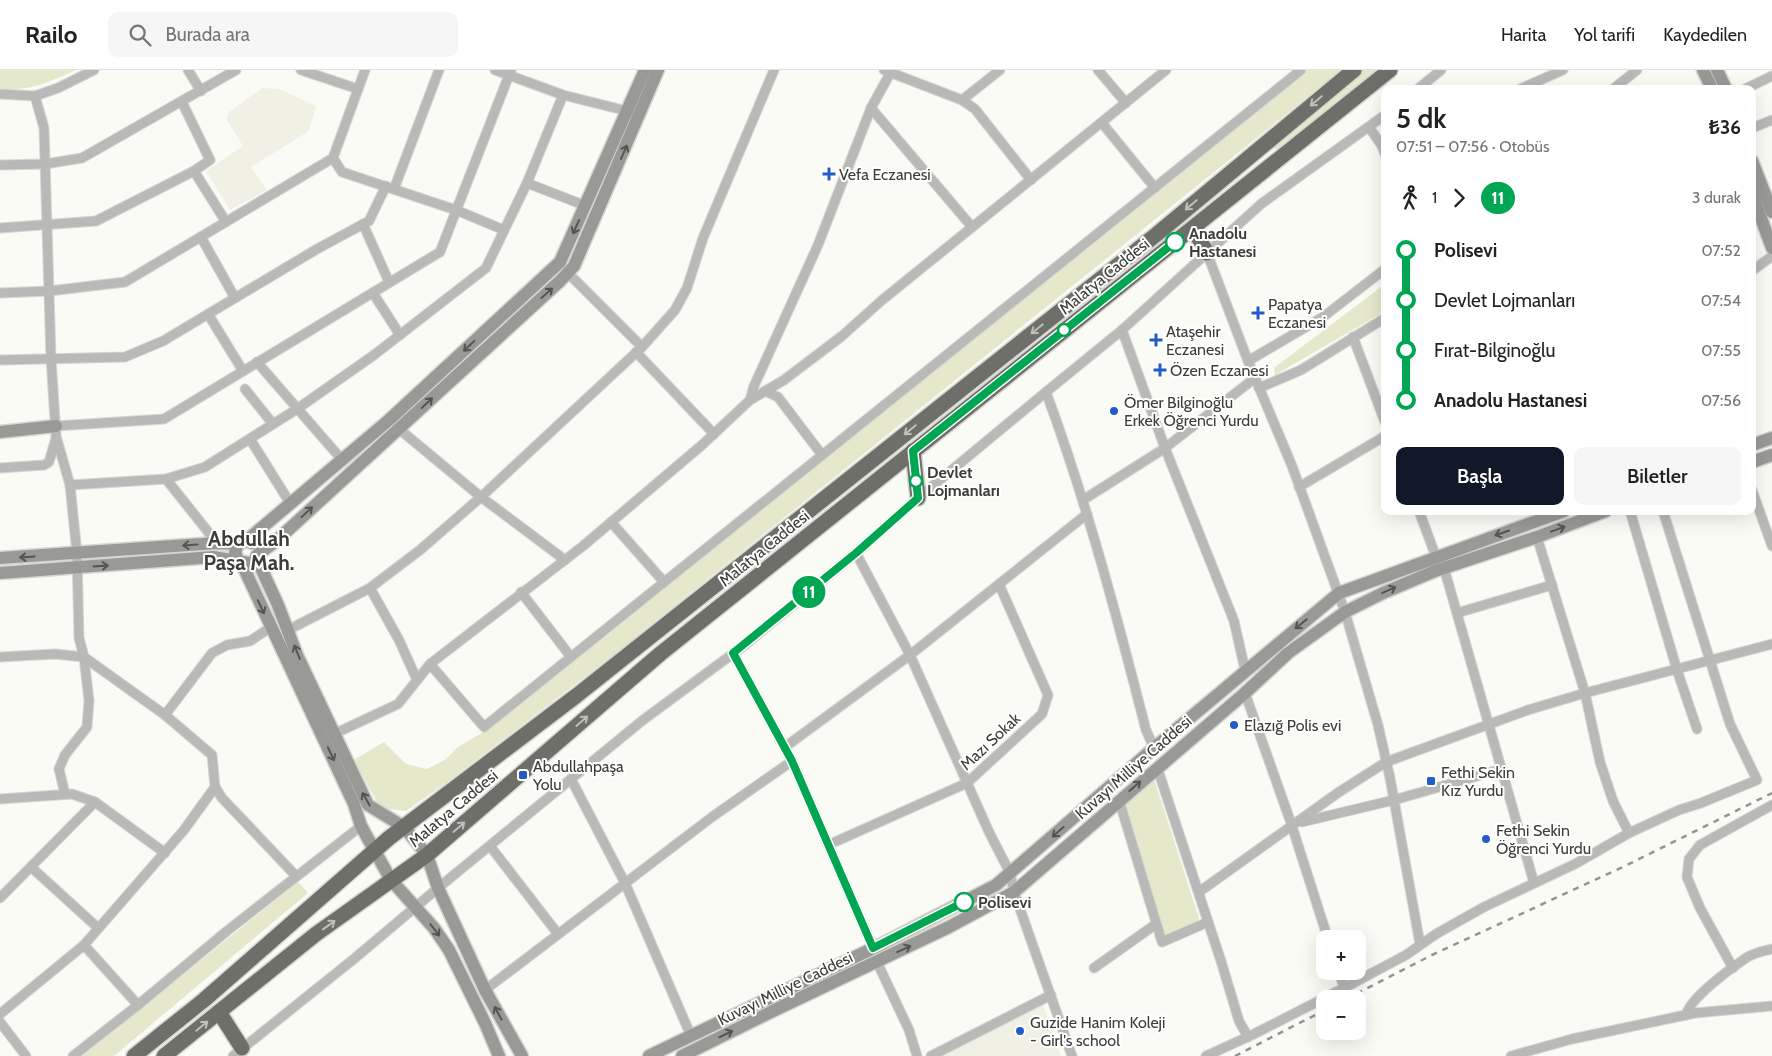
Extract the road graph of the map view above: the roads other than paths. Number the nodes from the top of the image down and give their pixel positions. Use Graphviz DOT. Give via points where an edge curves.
graph roads {
  1 [pos="94,70"];
  2 [pos="188,70"];
  3 [pos="236,70"];
  4 [pos="300,70"];
  5 [pos="365,70"];
  6 [pos="439,70"];
  7 [pos="495,70"];
  8 [pos="645,70"];
  9 [pos="658,70"];
  10 [pos="774,70"];
  11 [pos="1000,70"];
  12 [pos="1098,70"];
  13 [pos="1166,70"];
  14 [pos="1301,70"];
  15 [pos="1354,70"];
  16 [pos="1390,70"];
  17 [pos="1442,70"];
  18 [pos="1564,70"];
  19 [pos="1638,70"];
  20 [pos="1703,70"];
  21 [pos="1717,70"];
  22 [pos="889,71"];
  23 [pos="510,73"];
  24 [pos="1772,76"];
  25 [pos="1423,85"];
  26 [pos="1529,85"];
  27 [pos="1619,85"];
  28 [pos="1710,85"];
  29 [pos="1724,85"];
  30 [pos="1753,85"];
  31 [pos="358,89"];
  32 [pos="201,91"];
  33 [pos="0,94"];
  34 [pos="563,95"];
  35 [pos="35,96"];
  36 [pos="962,100"];
  37 [pos="182,102"];
  38 [pos="1126,103"];
  39 [pos="871,108"];
  40 [pos="627,110"];
  41 [pos="640,114"];
  42 [pos="1381,117"];
  43 [pos="1772,120"];
  44 [pos="1102,122"];
  45 [pos="1756,126"];
  46 [pos="1369,127"];
  47 [pos="1381,144"];
  48 [pos="333,158"];
  49 [pos="45,164"];
  50 [pos="0,165"];
  51 [pos="194,171"];
  52 [pos="1756,171"];
  53 [pos="1030,180"];
  54 [pos="527,183"];
  55 [pos="390,188"];
  56 [pos="1155,188"];
  57 [pos="1756,204"];
  58 [pos="586,206"];
  59 [pos="456,210"];
  60 [pos="1772,212"];
  61 [pos="226,222"];
  62 [pos="47,224"];
  63 [pos="363,224"];
  64 [pos="0,228"];
  65 [pos="972,228"];
  66 [pos="1193,228"];
  67 [pos="504,230"];
  68 [pos="201,237"];
  69 [pos="1772,248"];
  70 [pos="1207,253"];
  71 [pos="1772,256"];
  72 [pos="1756,268"];
  73 [pos="568,272"];
  74 [pos="1381,272"];
  75 [pos="389,282"];
  76 [pos="49,291"];
  77 [pos="373,293"];
  78 [pos="0,294"];
  79 [pos="235,298"];
  80 [pos="208,314"];
  81 [pos="1381,320"];
  82 [pos="1122,330"];
  83 [pos="400,334"];
  84 [pos="1353,337"];
  85 [pos="639,350"];
  86 [pos="52,358"];
  87 [pos="0,360"];
  88 [pos="1248,361"];
  89 [pos="258,362"];
  90 [pos="244,371"];
  91 [pos="1255,378"];
  92 [pos="1259,388"];
  93 [pos="245,389"];
  94 [pos="766,391"];
  95 [pos="1046,392"];
  96 [pos="750,400"];
  97 [pos="297,409"];
  98 [pos="1381,411"];
  99 [pos="273,424"];
  100 [pos="399,429"];
  101 [pos="56,431"];
  102 [pos="0,432"];
  103 [pos="714,434"];
  104 [pos="1381,438"];
  105 [pos="1772,438"];
  106 [pos="250,439"];
  107 [pos="1756,444"];
  108 [pos="1165,448"];
  109 [pos="913,451"];
  110 [pos="822,455"];
  111 [pos="1772,455"];
  112 [pos="343,461"];
  113 [pos="1756,461"];
  114 [pos="0,468"];
  115 [pos="166,479"];
  116 [pos="70,485"];
  117 [pos="1299,487"];
  118 [pos="480,496"];
  119 [pos="918,498"];
  120 [pos="1083,500"];
  121 [pos="1756,501"];
  122 [pos="290,503"];
  123 [pos="1087,514"];
  124 [pos="1420,515"];
  125 [pos="1543,515"];
  126 [pos="1595,515"];
  127 [pos="1631,515"];
  128 [pos="1664,515"];
  129 [pos="611,522"];
  130 [pos="1537,537"];
  131 [pos="242,542"];
  132 [pos="217,543"];
  133 [pos="1772,546"];
  134 [pos="856,553"];
  135 [pos="77,554"];
  136 [pos="256,556"];
  137 [pos="1436,557"];
  138 [pos="0,558"];
  139 [pos="565,560"];
  140 [pos="240,561"];
  141 [pos="76,568"];
  142 [pos="1444,568"];
  143 [pos="0,573"];
  144 [pos="664,582"];
  145 [pos="998,584"];
  146 [pos="1552,585"];
  147 [pos="370,588"];
  148 [pos="521,592"];
  149 [pos="1339,593"];
  150 [pos="1346,612"];
  151 [pos="1458,614"];
  152 [pos="271,627"];
  153 [pos="288,630"];
  154 [pos="1772,644"];
  155 [pos="733,653"];
  156 [pos="910,655"];
  157 [pos="0,657"];
  158 [pos="84,657"];
  159 [pos="571,657"];
  160 [pos="1709,661"];
  161 [pos="430,664"];
  162 [pos="1246,670"];
  163 [pos="1677,670"];
  164 [pos="417,680"];
  165 [pos="1245,693"];
  166 [pos="1585,693"];
  167 [pos="165,715"];
  168 [pos="1490,725"];
  169 [pos="1697,729"];
  170 [pos="334,734"];
  171 [pos="785,748"];
  172 [pos="1154,748"];
  173 [pos="792,761"];
  174 [pos="1386,762"];
  175 [pos="1157,767"];
  176 [pos="1502,769"];
  177 [pos="571,779"];
  178 [pos="967,783"];
  179 [pos="215,787"];
  180 [pos="65,794"];
  181 [pos="0,799"];
  182 [pos="1120,800"];
  183 [pos="1394,800"];
  184 [pos="95,802"];
  185 [pos="1772,805"];
  186 [pos="1294,825"];
  187 [pos="361,826"];
  188 [pos="404,827"];
  189 [pos="1629,833"];
  190 [pos="828,845"];
  191 [pos="490,846"];
  192 [pos="373,851"];
  193 [pos="165,853"];
  194 [pos="427,855"];
  195 [pos="31,867"];
  196 [pos="1010,873"];
  197 [pos="296,876"];
  198 [pos="390,880"];
  199 [pos="625,883"];
  200 [pos="1534,883"];
  201 [pos="438,888"];
  202 [pos="1014,892"];
  203 [pos="1199,892"];
  204 [pos="0,898"];
  205 [pos="416,908"];
  206 [pos="1208,922"];
  207 [pos="1156,924"];
  208 [pos="98,928"];
  209 [pos="1325,930"];
  210 [pos="558,934"];
  211 [pos="1420,944"];
  212 [pos="84,945"];
  213 [pos="873,948"];
  214 [pos="1772,949"];
  215 [pos="877,962"];
  216 [pos="1094,968"];
  217 [pos="1734,968"];
  218 [pos="1342,980"];
  219 [pos="1344,988"];
  220 [pos="485,990"];
  221 [pos="1050,995"];
  222 [pos="138,1005"];
  223 [pos="1772,1006"];
  224 [pos="218,1012"];
  225 [pos="0,1014"];
  226 [pos="1686,1015"];
  227 [pos="0,1022"];
  228 [pos="691,1036"];
  229 [pos="1248,1037"];
  230 [pos="237,1052"];
  231 [pos="26,1056"];
  232 [pos="73,1056"];
  233 [pos="134,1056"];
  234 [pos="164,1056"];
  235 [pos="499,1056"];
  236 [pos="522,1056"];
  237 [pos="649,1056"];
  238 [pos="682,1056"];
  239 [pos="917,1056"];
  240 [pos="931,1056"];
  241 [pos="1072,1056"];
  242 [pos="1206,1056"];
  243 [pos="1511,1056"];
  1 -- 35 [label="street"];
  2 -- 32 [label="street"];
  3 -- 32 [label="street"];
  4 -- 31 [label="street"];
  5 -- 31 [label="street"];
  6 -- 55 [label="street"];
  7 -- 23 [label="street"];
  8 -- 40 [label="main road"];
  9 -- 41 [label="main road"];
  10 -- 85 [label="street" via="703,238 687,288 675,310"];
  11 -- 36 [label="street"];
  12 -- 38 [label="street"];
  13 -- 38 [label="street"];
  14 -- 56 [label="street"];
  15 -- 188 [label="highway, Malatya Caddesi, one-way" via="1165,227 576,696"];
  16 -- 66 [label="highway, Malatya Caddesi"];
  17 -- 25 [label="street"];
  18 -- 26 [label="street"];
  19 -- 27 [label="street"];
  20 -- 28 [label="main road"];
  21 -- 29 [label="main road"];
  22 -- 36 [label="street"];
  22 -- 39 [label="street"];
  23 -- 34 [label="street"];
  23 -- 59 [label="street"];
  24 -- 30 [label="street"];
  31 -- 48 [label="street"];
  32 -- 37 [label="street"];
  33 -- 35 [label="street"];
  34 -- 40 [label="street"];
  34 -- 54 [label="street"];
  35 -- 49 [label="street" via="44,128"];
  36 -- 53 [label="street" via="975,109"];
  37 -- 49 [label="street" via="82,158"];
  37 -- 51 [label="street" via="210,160"];
  38 -- 44 [label="street"];
  39 -- 65 [label="street"];
  39 -- 96 [label="street" via="818,245"];
  40 -- 41 [label="street"];
  40 -- 58 [label="main road"];
  73 -- 41 [label="main road, one-way" via="574,266"];
  42 -- 46 [label="street"];
  43 -- 45 [label="street"];
  44 -- 53 [label="street"];
  44 -- 56 [label="street"];
  46 -- 47 [label="street"];
  46 -- 70 [label="street" via="1261,204"];
  48 -- 55 [label="street" via="342,172"];
  48 -- 61 [label="street"];
  49 -- 50 [label="street"];
  49 -- 62 [label="street"];
  51 -- 61 [label="street"];
  51 -- 62 [label="street" via="96,221"];
  52 -- 60 [label="main road"];
  53 -- 65 [label="street"];
  54 -- 58 [label="street"];
  54 -- 67 [label="street"];
  55 -- 59 [label="street"];
  55 -- 63 [label="street" via="369,221"];
  56 -- 110 [label="street"];
  57 -- 69 [label="main road"];
  58 -- 112 [label="main road, one-way" via="560,262"];
  59 -- 67 [label="street"];
  59 -- 75 [label="street" via="440,252"];
  61 -- 68 [label="street"];
  62 -- 64 [label="street"];
  62 -- 76 [label="street"];
  63 -- 75 [label="street"];
  63 -- 79 [label="street"];
  65 -- 94 [label="street" via="842,336"];
  66 -- 70 [label="highway"];
  66 -- 109 [label="highway, Malatya Caddesi"];
  67 -- 83 [label="street" via="486,268"];
  68 -- 76 [label="street" via="125,282"];
  68 -- 79 [label="street"];
  70 -- 82 [label="street"];
  70 -- 88 [label="street"];
  71 -- 72 [label="street"];
  73 -- 85 [label="street"];
  100 -- 73 [label="main road, one-way"];
  74 -- 88 [label="street" via="1323,318"];
  75 -- 77 [label="street"];
  76 -- 78 [label="street"];
  76 -- 86 [label="street"];
  77 -- 83 [label="street"];
  77 -- 89 [label="street"];
  79 -- 80 [label="street"];
  80 -- 86 [label="street" via="163,342 125,357"];
  80 -- 90 [label="street"];
  81 -- 84 [label="street"];
  82 -- 95 [label="street"];
  82 -- 108 [label="street"];
  83 -- 97 [label="street"];
  84 -- 92 [label="street" via="1301,370"];
  84 -- 98 [label="street"];
  85 -- 103 [label="street"];
  85 -- 118 [label="street"];
  86 -- 87 [label="street"];
  86 -- 101 [label="street"];
  88 -- 91 [label="street"];
  89 -- 90 [label="street"];
  89 -- 97 [label="street"];
  90 -- 101 [label="street" via="164,419"];
  91 -- 92 [label="street"];
  91 -- 108 [label="street"];
  92 -- 117 [label="street"];
  93 -- 99 [label="street"];
  94 -- 96 [label="street"];
  94 -- 110 [label="street" via="778,397"];
  95 -- 119 [label="street"];
  95 -- 120 [label="street"];
  96 -- 103 [label="street"];
  97 -- 99 [label="street"];
  97 -- 112 [label="street"];
  99 -- 106 [label="street"];
  100 -- 118 [label="street"];
  136 -- 100 [label="main road, one-way" via="276,542"];
  101 -- 102 [label="main road"];
  101 -- 114 [label="street" via="49,462"];
  101 -- 116 [label="street"];
  103 -- 129 [label="street"];
  104 -- 117 [label="street"];
  105 -- 107 [label="main road"];
  106 -- 115 [label="street" via="205,467"];
  106 -- 122 [label="street"];
  108 -- 120 [label="street"];
  108 -- 162 [label="street" via="1234,621"];
  109 -- 119 [label="highway"];
  194 -- 109 [label="highway, Malatya Caddesi, one-way" via="660,654"];
  110 -- 144 [label="street"];
  111 -- 113 [label="main road"];
  112 -- 122 [label="main road"];
  115 -- 116 [label="street"];
  115 -- 132 [label="street"];
  116 -- 135 [label="street"];
  117 -- 149 [label="street"];
  118 -- 139 [label="street"];
  118 -- 147 [label="street" via="420,550"];
  119 -- 134 [label="street"];
  120 -- 123 [label="street"];
  121 -- 133 [label="street"];
  122 -- 131 [label="main road"];
  123 -- 145 [label="street"];
  123 -- 172 [label="street" via="1146,730"];
  124 -- 137 [label="street"];
  125 -- 137 [label="main road, Kuvayı Milliye Caddesi, one-way"];
  130 -- 126 [label="main road, Kuvayı Milliye Caddesi, one-way"];
  127 -- 163 [label="street"];
  128 -- 160 [label="street"];
  129 -- 139 [label="street"];
  129 -- 144 [label="street"];
  130 -- 142 [label="main road, Kuvayı Milliye Caddesi"];
  130 -- 146 [label="street"];
  131 -- 132 [label="main road"];
  131 -- 136 [label="main road" via="254,544"];
  131 -- 140 [label="main road" via="235,552"];
  132 -- 135 [label="main road, one-way"];
  134 -- 155 [label="street"];
  134 -- 156 [label="street"];
  135 -- 138 [label="main road, one-way"];
  135 -- 141 [label="street"];
  136 -- 140 [label="main road" via="250,562"];
  136 -- 153 [label="main road"];
  137 -- 149 [label="main road, Kuvayı Milliye Caddesi"];
  139 -- 148 [label="street"];
  141 -- 140 [label="main road, one-way" via="213,557"];
  140 -- 152 [label="main road, one-way"];
  141 -- 143 [label="main road"];
  141 -- 158 [label="street" via="79,638"];
  150 -- 142 [label="main road, Kuvayı Milliye Caddesi, one-way"];
  142 -- 151 [label="street"];
  144 -- 159 [label="street"];
  145 -- 156 [label="street"];
  145 -- 178 [label="street, Mazı Sokak" via="1048,695 1042,714"];
  146 -- 151 [label="street"];
  146 -- 166 [label="street"];
  147 -- 153 [label="street"];
  147 -- 164 [label="street"];
  148 -- 159 [label="street"];
  148 -- 161 [label="street"];
  149 -- 150 [label="street"];
  149 -- 162 [label="main road, Kuvayı Milliye Caddesi, one-way"];
  150 -- 165 [label="main road, Kuvayı Milliye Caddesi" via="1288,653"];
  150 -- 174 [label="street"];
  151 -- 168 [label="street"];
  152 -- 167 [label="street" via="250,641 227,645 212,653"];
  152 -- 187 [label="main road, one-way" via="354,804"];
  170 -- 153 [label="main road, one-way"];
  154 -- 160 [label="street"];
  155 -- 171 [label="street"];
  155 -- 177 [label="street"];
  156 -- 171 [label="street"];
  156 -- 178 [label="street"];
  157 -- 158 [label="street" via="55,654"];
  158 -- 167 [label="street"];
  158 -- 180 [label="street" via="87,727 58,769"];
  159 -- 161 [label="street" via="484,727"];
  160 -- 163 [label="street"];
  160 -- 189 [label="street" via="1730,724 1756,780"];
  161 -- 164 [label="street"];
  162 -- 172 [label="main road, Kuvayı Milliye Caddesi"];
  163 -- 166 [label="street"];
  163 -- 169 [label="street"];
  164 -- 170 [label="street" via="398,704"];
  165 -- 175 [label="main road, Kuvayı Milliye Caddesi"];
  165 -- 186 [label="street"];
  166 -- 168 [label="street"];
  166 -- 189 [label="street" via="1600,762 1613,801"];
  167 -- 179 [label="street" via="212,755"];
  168 -- 174 [label="street"];
  168 -- 176 [label="street"];
  188 -- 170 [label="main road, one-way" via="368,805"];
  171 -- 173 [label="street"];
  172 -- 196 [label="main road, Kuvayı Milliye Caddesi, one-way"];
  173 -- 190 [label="street"];
  173 -- 199 [label="street"];
  174 -- 183 [label="street"];
  174 -- 186 [label="street"];
  182 -- 175 [label="main road, Kuvayı Milliye Caddesi, one-way"];
  175 -- 203 [label="street"];
  176 -- 183 [label="street"];
  176 -- 200 [label="street"];
  177 -- 191 [label="street"];
  177 -- 199 [label="street"];
  178 -- 190 [label="street, Mazı Sokak"];
  178 -- 196 [label="street"];
  179 -- 193 [label="street"];
  179 -- 197 [label="street"];
  180 -- 181 [label="street"];
  180 -- 184 [label="street"];
  182 -- 202 [label="main road, Kuvayı Milliye Caddesi"];
  182 -- 207 [label="street"];
  183 -- 186 [label="street"];
  183 -- 211 [label="street"];
  184 -- 193 [label="street"];
  184 -- 195 [label="street"];
  185 -- 217 [label="street" via="1700,845 1687,865 1687,877 1700,908"];
  186 -- 203 [label="street"];
  186 -- 209 [label="street"];
  187 -- 192 [label="main road"];
  187 -- 197 [label="street"];
  188 -- 192 [label="highway, Malatya Caddesi"];
  188 -- 194 [label="main road"];
  189 -- 200 [label="street"];
  190 -- 213 [label="street"];
  191 -- 201 [label="street"];
  191 -- 210 [label="street"];
  192 -- 198 [label="main road"];
  192 -- 233 [label="highway, Malatya Caddesi" via="204,1000"];
  193 -- 208 [label="street"];
  194 -- 198 [label="highway, Malatya Caddesi"];
  194 -- 201 [label="main road"];
  195 -- 204 [label="street"];
  195 -- 208 [label="street"];
  196 -- 202 [label="street"];
  196 -- 213 [label="main road, Kuvayı Milliye Caddesi" via="996,885"];
  197 -- 222 [label="street"];
  198 -- 205 [label="main road"];
  224 -- 198 [label="highway, Malatya Caddesi, one-way"];
  199 -- 210 [label="street"];
  199 -- 228 [label="street"];
  200 -- 211 [label="street" via="1484,906"];
  201 -- 205 [label="street"];
  201 -- 220 [label="main road"];
  215 -- 202 [label="main road, Kuvayı Milliye Caddesi, one-way"];
  202 -- 221 [label="street"];
  203 -- 206 [label="street"];
  205 -- 230 [label="street"];
  205 -- 235 [label="main road, one-way" via="449,950"];
  206 -- 207 [label="street" via="1162,942"];
  206 -- 229 [label="street" via="1239,1021"];
  207 -- 216 [label="street"];
  208 -- 212 [label="street"];
  210 -- 220 [label="street"];
  211 -- 219 [label="street" via="1406,955"];
  212 -- 222 [label="street"];
  212 -- 225 [label="street"];
  213 -- 228 [label="main road, Kuvayı Milliye Caddesi"];
  214 -- 217 [label="street" via="1747,957"];
  238 -- 215 [label="main road, Kuvayı Milliye Caddesi, one-way"];
  215 -- 239 [label="street" via="909,1030"];
  217 -- 226 [label="street" via="1711,984 1689,1007"];
  218 -- 219 [label="street"];
  219 -- 229 [label="street"];
  236 -- 220 [label="main road, one-way"];
  221 -- 240 [label="street"];
  221 -- 241 [label="street"];
  222 -- 232 [label="street"];
  223 -- 226 [label="street"];
  224 -- 230 [label="highway"];
  234 -- 224 [label="highway, Malatya Caddesi, one-way"];
  226 -- 243 [label="street" via="1572,1039"];
  227 -- 231 [label="street"];
  228 -- 237 [label="main road, Kuvayı Milliye Caddesi"];
  229 -- 242 [label="street"];
}
